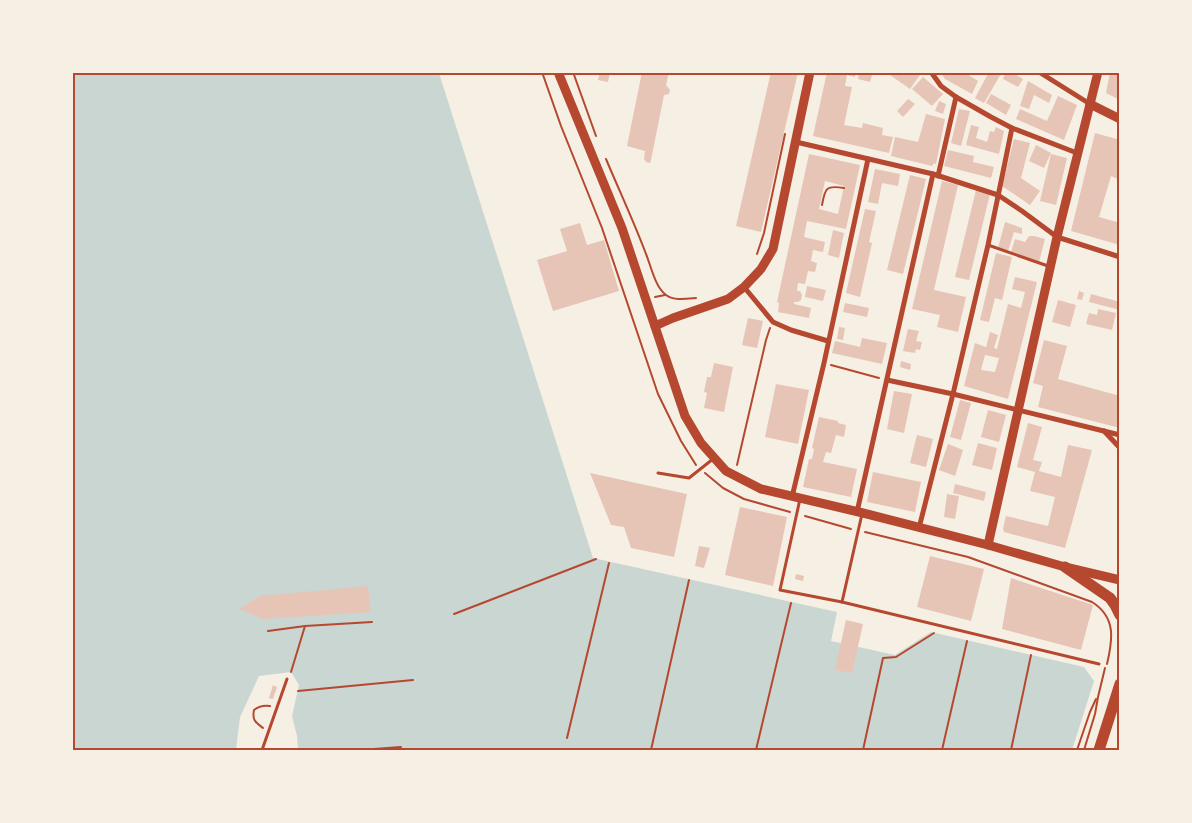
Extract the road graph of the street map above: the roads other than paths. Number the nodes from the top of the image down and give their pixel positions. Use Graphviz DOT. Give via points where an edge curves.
graph roads {
  1 [pos="558,72"];
  2 [pos="810,72"];
  3 [pos="931,72"];
  4 [pos="1039,72"];
  5 [pos="1098,72"];
  6 [pos="956,97"];
  7 [pos="1090,104"];
  8 [pos="1120,119"];
  9 [pos="1012,128"];
  10 [pos="796,142"];
  11 [pos="1077,153"];
  12 [pos="868,159"];
  13 [pos="935,175"];
  14 [pos="998,195"];
  15 [pos="1057,237"];
  16 [pos="988,245"];
  17 [pos="1120,257"];
  18 [pos="1050,267"];
  19 [pos="744,287"];
  20 [pos="655,326"];
  21 [pos="828,341"];
  22 [pos="887,380"];
  23 [pos="952,394"];
  24 [pos="1018,410"];
  25 [pos="1104,431"];
  26 [pos="1120,434"];
  27 [pos="1120,448"];
  28 [pos="715,458"];
  29 [pos="658,473"];
  30 [pos="796,498"];
  31 [pos="860,513"];
  32 [pos="919,528"];
  33 [pos="988,545"];
  34 [pos="1066,567"];
  35 [pos="1120,580"];
  36 [pos="842,602"];
  37 [pos="1120,615"];
  38 [pos="1098,664"];
  39 [pos="287,679"];
  40 [pos="1120,684"];
  41 [pos="262,750"];
  42 [pos="1099,750"];
  1 -- 20 [label="street" via="622,228"];
  2 -- 10 [label="street"];
  3 -- 6 [label="street" via="941,86"];
  4 -- 7 [label="street"];
  5 -- 7 [label="street"];
  6 -- 9 [label="street"];
  6 -- 13 [label="street"];
  7 -- 8 [label="street"];
  7 -- 11 [label="street"];
  9 -- 11 [label="street"];
  9 -- 14 [label="street"];
  10 -- 12 [label="street"];
  10 -- 19 [label="street" via="773,249"];
  11 -- 15 [label="street"];
  12 -- 13 [label="street"];
  12 -- 21 [label="street"];
  13 -- 14 [label="street"];
  13 -- 22 [label="street"];
  14 -- 15 [label="street"];
  14 -- 16 [label="street"];
  15 -- 17 [label="street"];
  15 -- 18 [label="street"];
  16 -- 18 [label="lane"];
  16 -- 23 [label="street"];
  18 -- 24 [label="street"];
  19 -- 20 [label="street" via="728,299"];
  19 -- 21 [label="street" via="773,322"];
  20 -- 28 [label="street" via="685,416 700,443"];
  21 -- 30 [label="street"];
  22 -- 23 [label="street"];
  22 -- 31 [label="street"];
  23 -- 24 [label="street"];
  23 -- 32 [label="street"];
  24 -- 25 [label="street"];
  24 -- 33 [label="street"];
  25 -- 26 [label="street"];
  25 -- 27 [label="street"];
  28 -- 29 [label="lane" via="689,478"];
  28 -- 30 [label="street" via="726,471 761,489"];
  30 -- 31 [label="street"];
  30 -- 36 [label="lane" via="797,514 780,590"];
  31 -- 32 [label="street"];
  31 -- 36 [label="lane" via="859,531"];
  32 -- 33 [label="street"];
  33 -- 34 [label="street"];
  34 -- 35 [label="street"];
  34 -- 37 [label="main road" via="1110,598"];
  36 -- 38 [label="lane"];
  39 -- 41 [label="lane"];
  40 -- 42 [label="main road"];
}
